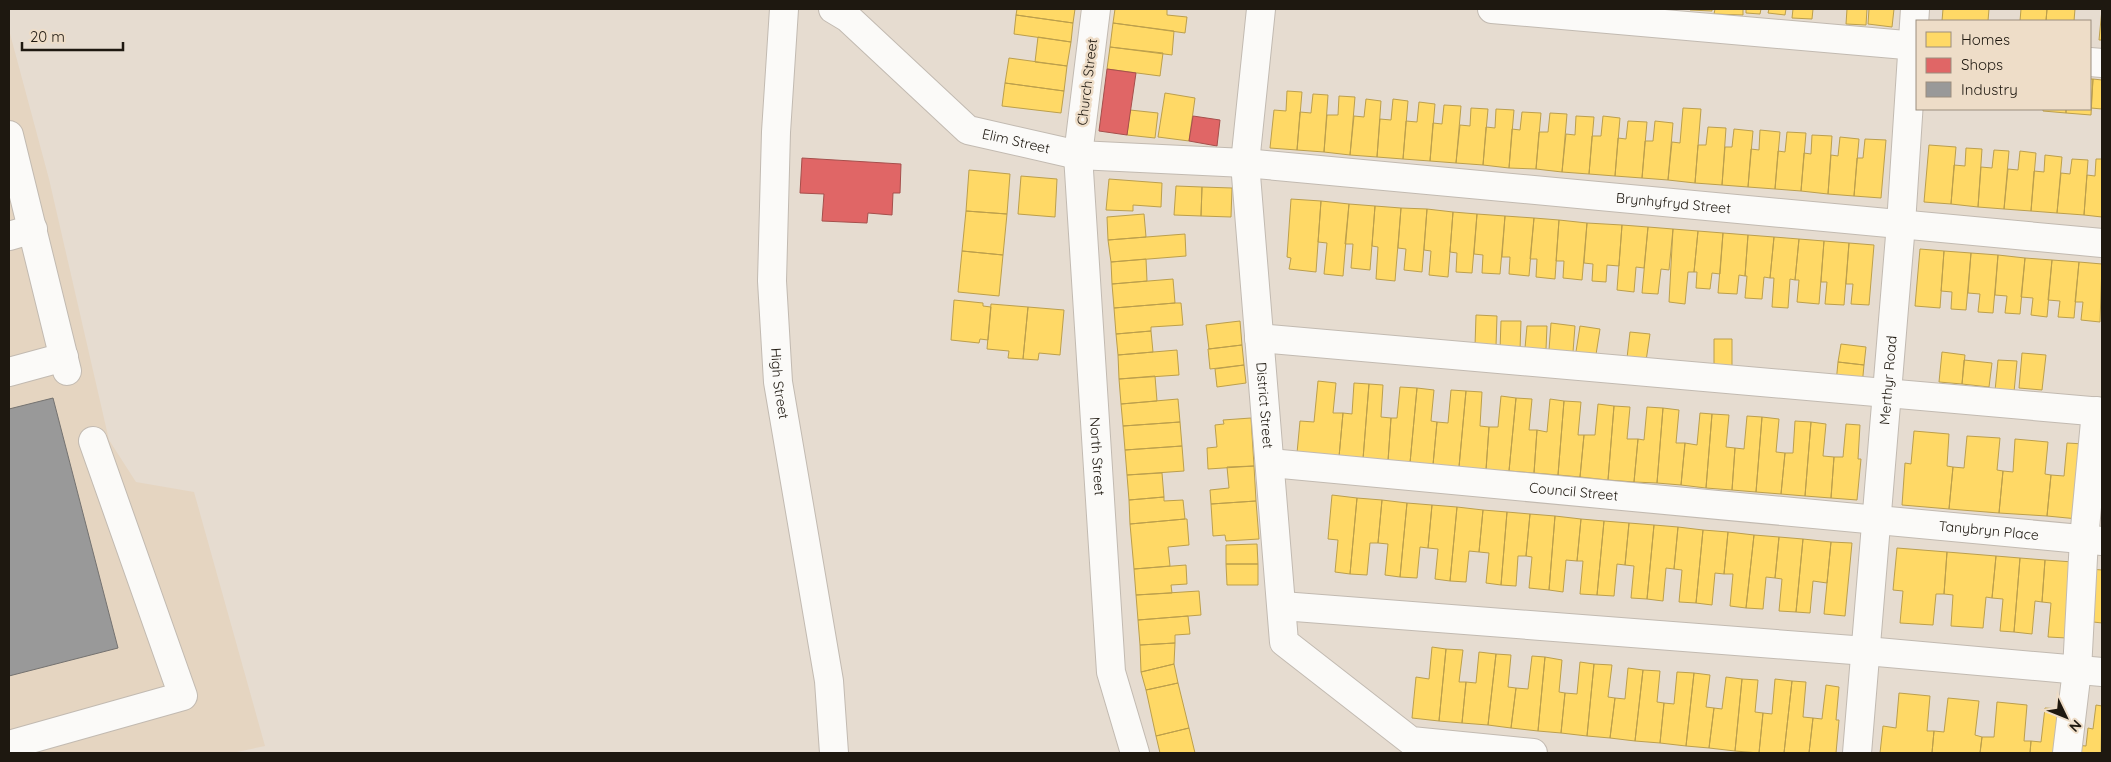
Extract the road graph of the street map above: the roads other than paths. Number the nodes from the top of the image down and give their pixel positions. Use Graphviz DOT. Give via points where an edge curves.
graph roads {
  1 [pos="784,9"];
  2 [pos="833,9"];
  3 [pos="1096,9"];
  4 [pos="1261,9"];
  5 [pos="1492,9"];
  6 [pos="1915,9"];
  7 [pos="1915,46"];
  8 [pos="9,135"];
  9 [pos="1078,155"];
  10 [pos="1245,162"];
  11 [pos="1901,224"];
  12 [pos="21,233"];
  13 [pos="2102,243"];
  14 [pos="1259,338"];
  15 [pos="9,372"];
  16 [pos="1887,393"];
  17 [pos="2099,412"];
  18 [pos="93,440"];
  19 [pos="1270,463"];
  20 [pos="1877,520"];
  21 [pos="2093,540"];
  22 [pos="1282,606"];
  23 [pos="1866,651"];
  24 [pos="2090,671"];
  25 [pos="9,745"];
  26 [pos="1405,747"];
  27 [pos="834,753"];
  28 [pos="1135,753"];
  29 [pos="1533,753"];
  30 [pos="1857,753"];
  31 [pos="2067,753"];
  1 -- 27 [label="street, High Street" via="776,132 772,281 778,382 829,681"];
  2 -- 9 [label="street, Elim Street" via="848,18 968,130"];
  3 -- 9 [label="street, Church Street"];
  4 -- 10 [label="street, District Street"];
  5 -- 7 [label="street"];
  6 -- 7 [label="street, Merthyr Road"];
  7 -- 11 [label="street, Merthyr Road"];
  8 -- 12 [label="street"];
  9 -- 10 [label="street, Elim Street"];
  9 -- 28 [label="street, North Street" via="1111,672"];
  10 -- 11 [label="street, Brynhyfryd Street"];
  10 -- 14 [label="street, District Street"];
  11 -- 13 [label="street, Brynhyfryd Street"];
  11 -- 16 [label="street, Merthyr Road"];
  12 -- 15 [label="street" via="65,364"];
  14 -- 16 [label="street"];
  14 -- 19 [label="street, District Street"];
  16 -- 17 [label="street"];
  16 -- 20 [label="street, Merthyr Road"];
  17 -- 21 [label="street"];
  18 -- 25 [label="street" via="184,696"];
  19 -- 20 [label="street, Council Street"];
  19 -- 22 [label="street, District Street"];
  20 -- 21 [label="street, Tanybryn Place"];
  20 -- 23 [label="street, Merthyr Road"];
  21 -- 24 [label="street"];
  22 -- 23 [label="street"];
  22 -- 26 [label="street, District Street" via="1284,642 1385,720"];
  23 -- 24 [label="street"];
  23 -- 30 [label="street, Merthyr Road"];
  24 -- 31 [label="street"];
  26 -- 29 [label="street"];
}
